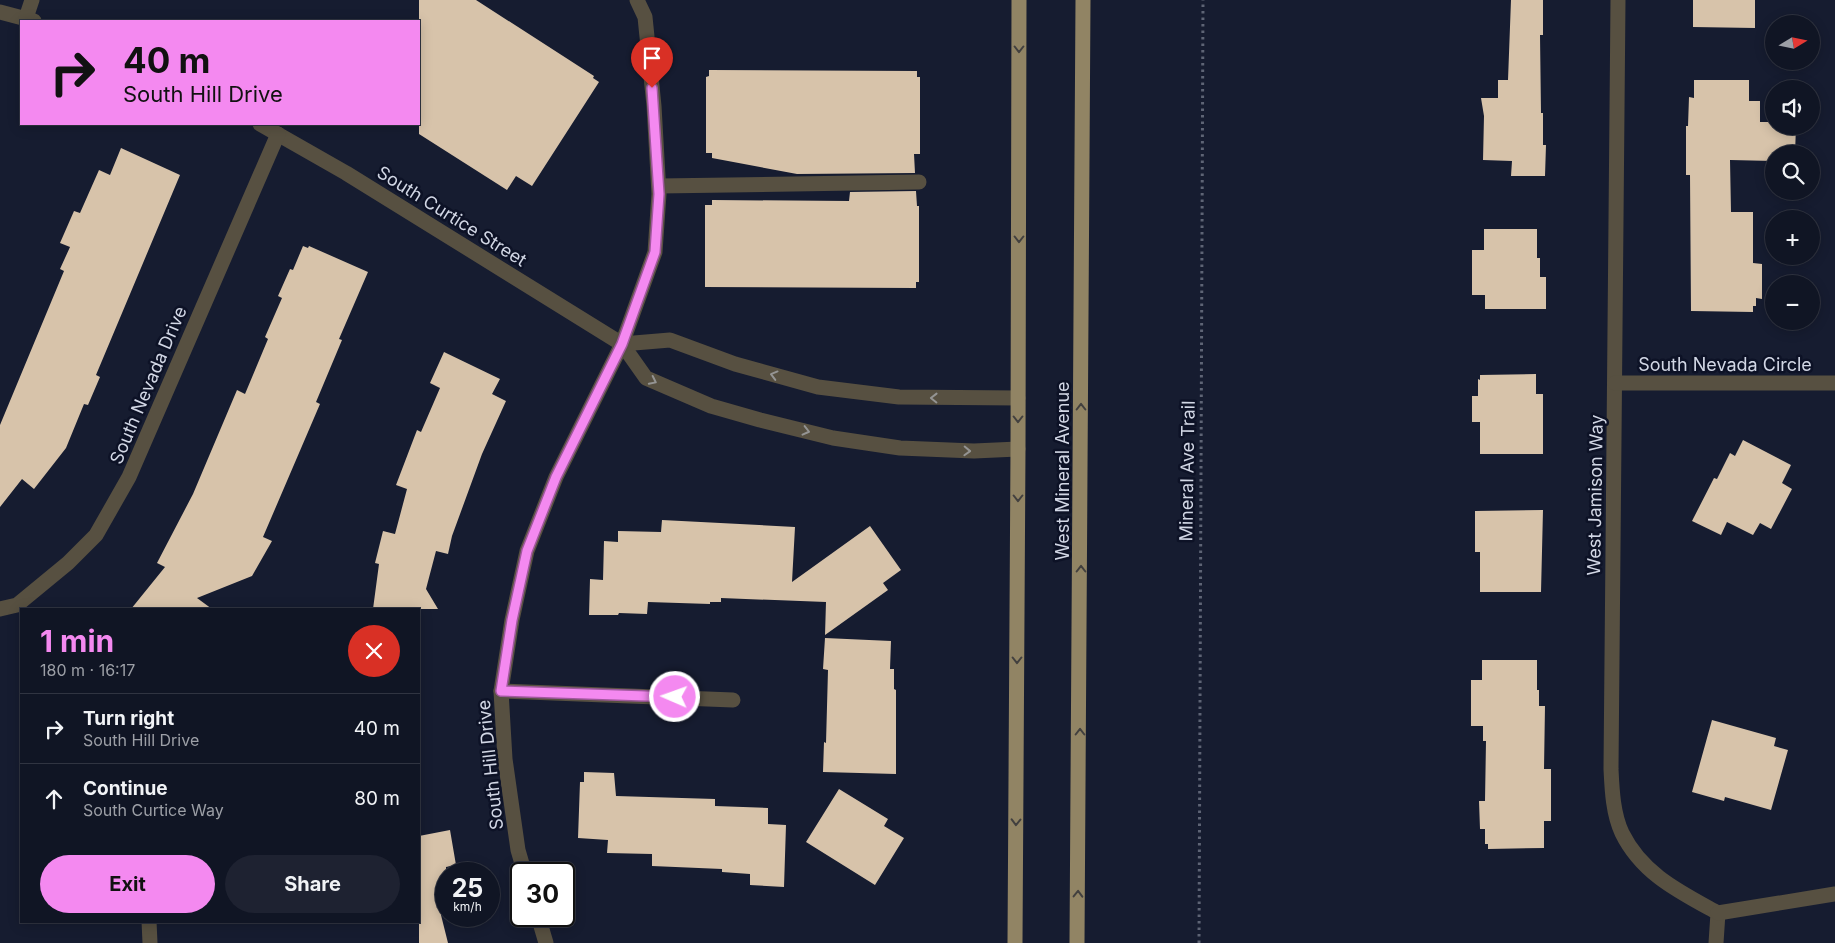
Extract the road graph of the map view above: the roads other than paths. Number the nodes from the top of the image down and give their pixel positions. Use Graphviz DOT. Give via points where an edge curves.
graph roads {
  1 [pos="32,0"];
  2 [pos="637,0"];
  3 [pos="1019,0"];
  4 [pos="1082,0"];
  5 [pos="1618,0"];
  6 [pos="0,12"];
  7 [pos="30,20"];
  8 [pos="262,125"];
  9 [pos="278,134"];
  10 [pos="918,182"];
  11 [pos="659,186"];
  12 [pos="622,344"];
  13 [pos="1615,383"];
  14 [pos="1835,383"];
  15 [pos="1018,398"];
  16 [pos="1018,449"];
  17 [pos="20,608"];
  18 [pos="19,609"];
  19 [pos="0,610"];
  20 [pos="501,691"];
  21 [pos="733,700"];
  22 [pos="522,862"];
  23 [pos="1835,894"];
  24 [pos="1718,914"];
  25 [pos="149,923"];
  26 [pos="541,927"];
  27 [pos="150,943"];
  28 [pos="546,943"];
  29 [pos="1015,943"];
  30 [pos="1077,943"];
  31 [pos="1716,943"];
  1 -- 7 [label="street"];
  2 -- 11 [label="street, South Hill Drive" via="645,17"];
  3 -- 15 [label="main road, one-way"];
  30 -- 4 [label="main road, West Mineral Avenue, one-way"];
  5 -- 13 [label="street, West Jamison Way"];
  6 -- 7 [label="street"];
  8 -- 9 [label="street, South Curtice Street"];
  9 -- 12 [label="street, South Curtice Street"];
  9 -- 17 [label="street, South Nevada Drive" via="116,502 96,535"];
  10 -- 11 [label="street"];
  11 -- 12 [label="street, South Hill Drive" via="655,252"];
  15 -- 12 [label="street, one-way" via="899,398 818,387 735,364 670,340"];
  12 -- 16 [label="street, South Curtice Street, one-way" via="646,378 710,406 760,420 833,438 900,448"];
  12 -- 20 [label="street, South Hill Drive" via="556,477 527,551"];
  13 -- 14 [label="street, South Nevada Circle"];
  13 -- 24 [label="street, West Jamison Way" via="1611,769 1614,803 1622,833 1641,861 1662,881"];
  15 -- 16 [label="main road, one-way"];
  16 -- 29 [label="main road, one-way"];
  18 -- 19 [label="street, South Nevada Drive"];
  20 -- 21 [label="street"];
  20 -- 22 [label="street, South Hill Drive" via="505,760"];
  23 -- 24 [label="street"];
  24 -- 31 [label="street"];
  25 -- 27 [label="street"];
  26 -- 28 [label="street"];
}
